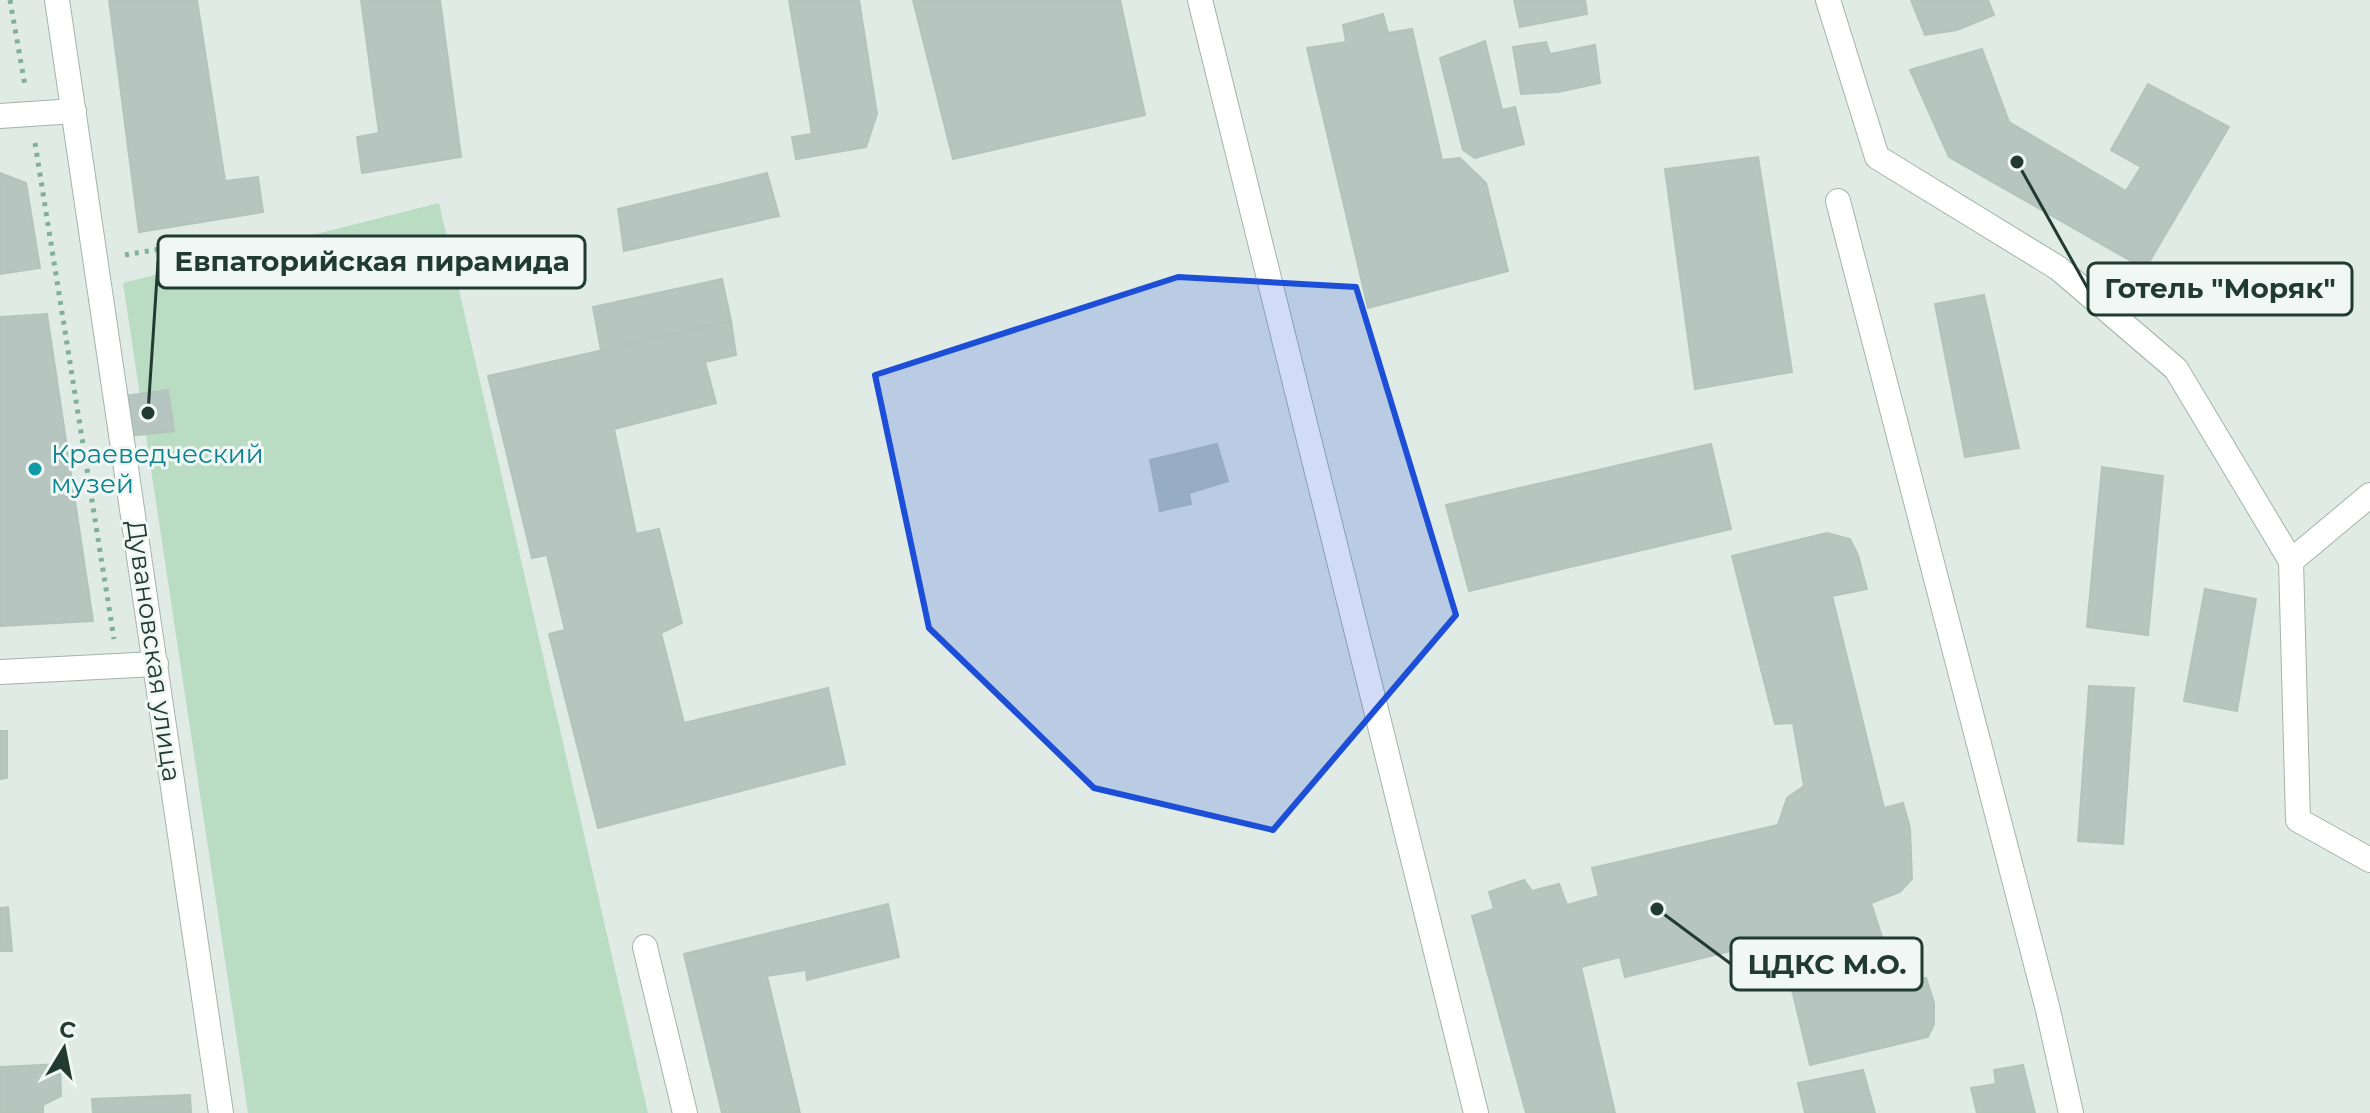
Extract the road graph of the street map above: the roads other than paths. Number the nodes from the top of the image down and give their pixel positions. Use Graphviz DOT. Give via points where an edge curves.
graph roads {
  1 [pos="57,0"];
  2 [pos="1200,0"];
  3 [pos="1828,0"];
  4 [pos="74,111"];
  5 [pos="0,116"];
  6 [pos="1838,201"];
  7 [pos="2370,495"];
  8 [pos="2291,561"];
  9 [pos="156,664"];
  10 [pos="0,672"];
  11 [pos="2370,860"];
  12 [pos="645,947"];
  13 [pos="221,1113"];
  14 [pos="685,1113"];
  15 [pos="1476,1113"];
  16 [pos="2071,1113"];
  1 -- 4 [label="street, Дувановская улица"];
  2 -- 15 [label="street"];
  3 -- 8 [label="street" via="1877,157 2058,268 2176,369"];
  4 -- 5 [label="street"];
  4 -- 9 [label="street, Дувановская улица"];
  6 -- 16 [label="street"];
  7 -- 8 [label="street"];
  8 -- 11 [label="street" via="2298,820"];
  9 -- 10 [label="street"];
  9 -- 13 [label="street, Дувановская улица"];
  12 -- 14 [label="street"];
}
